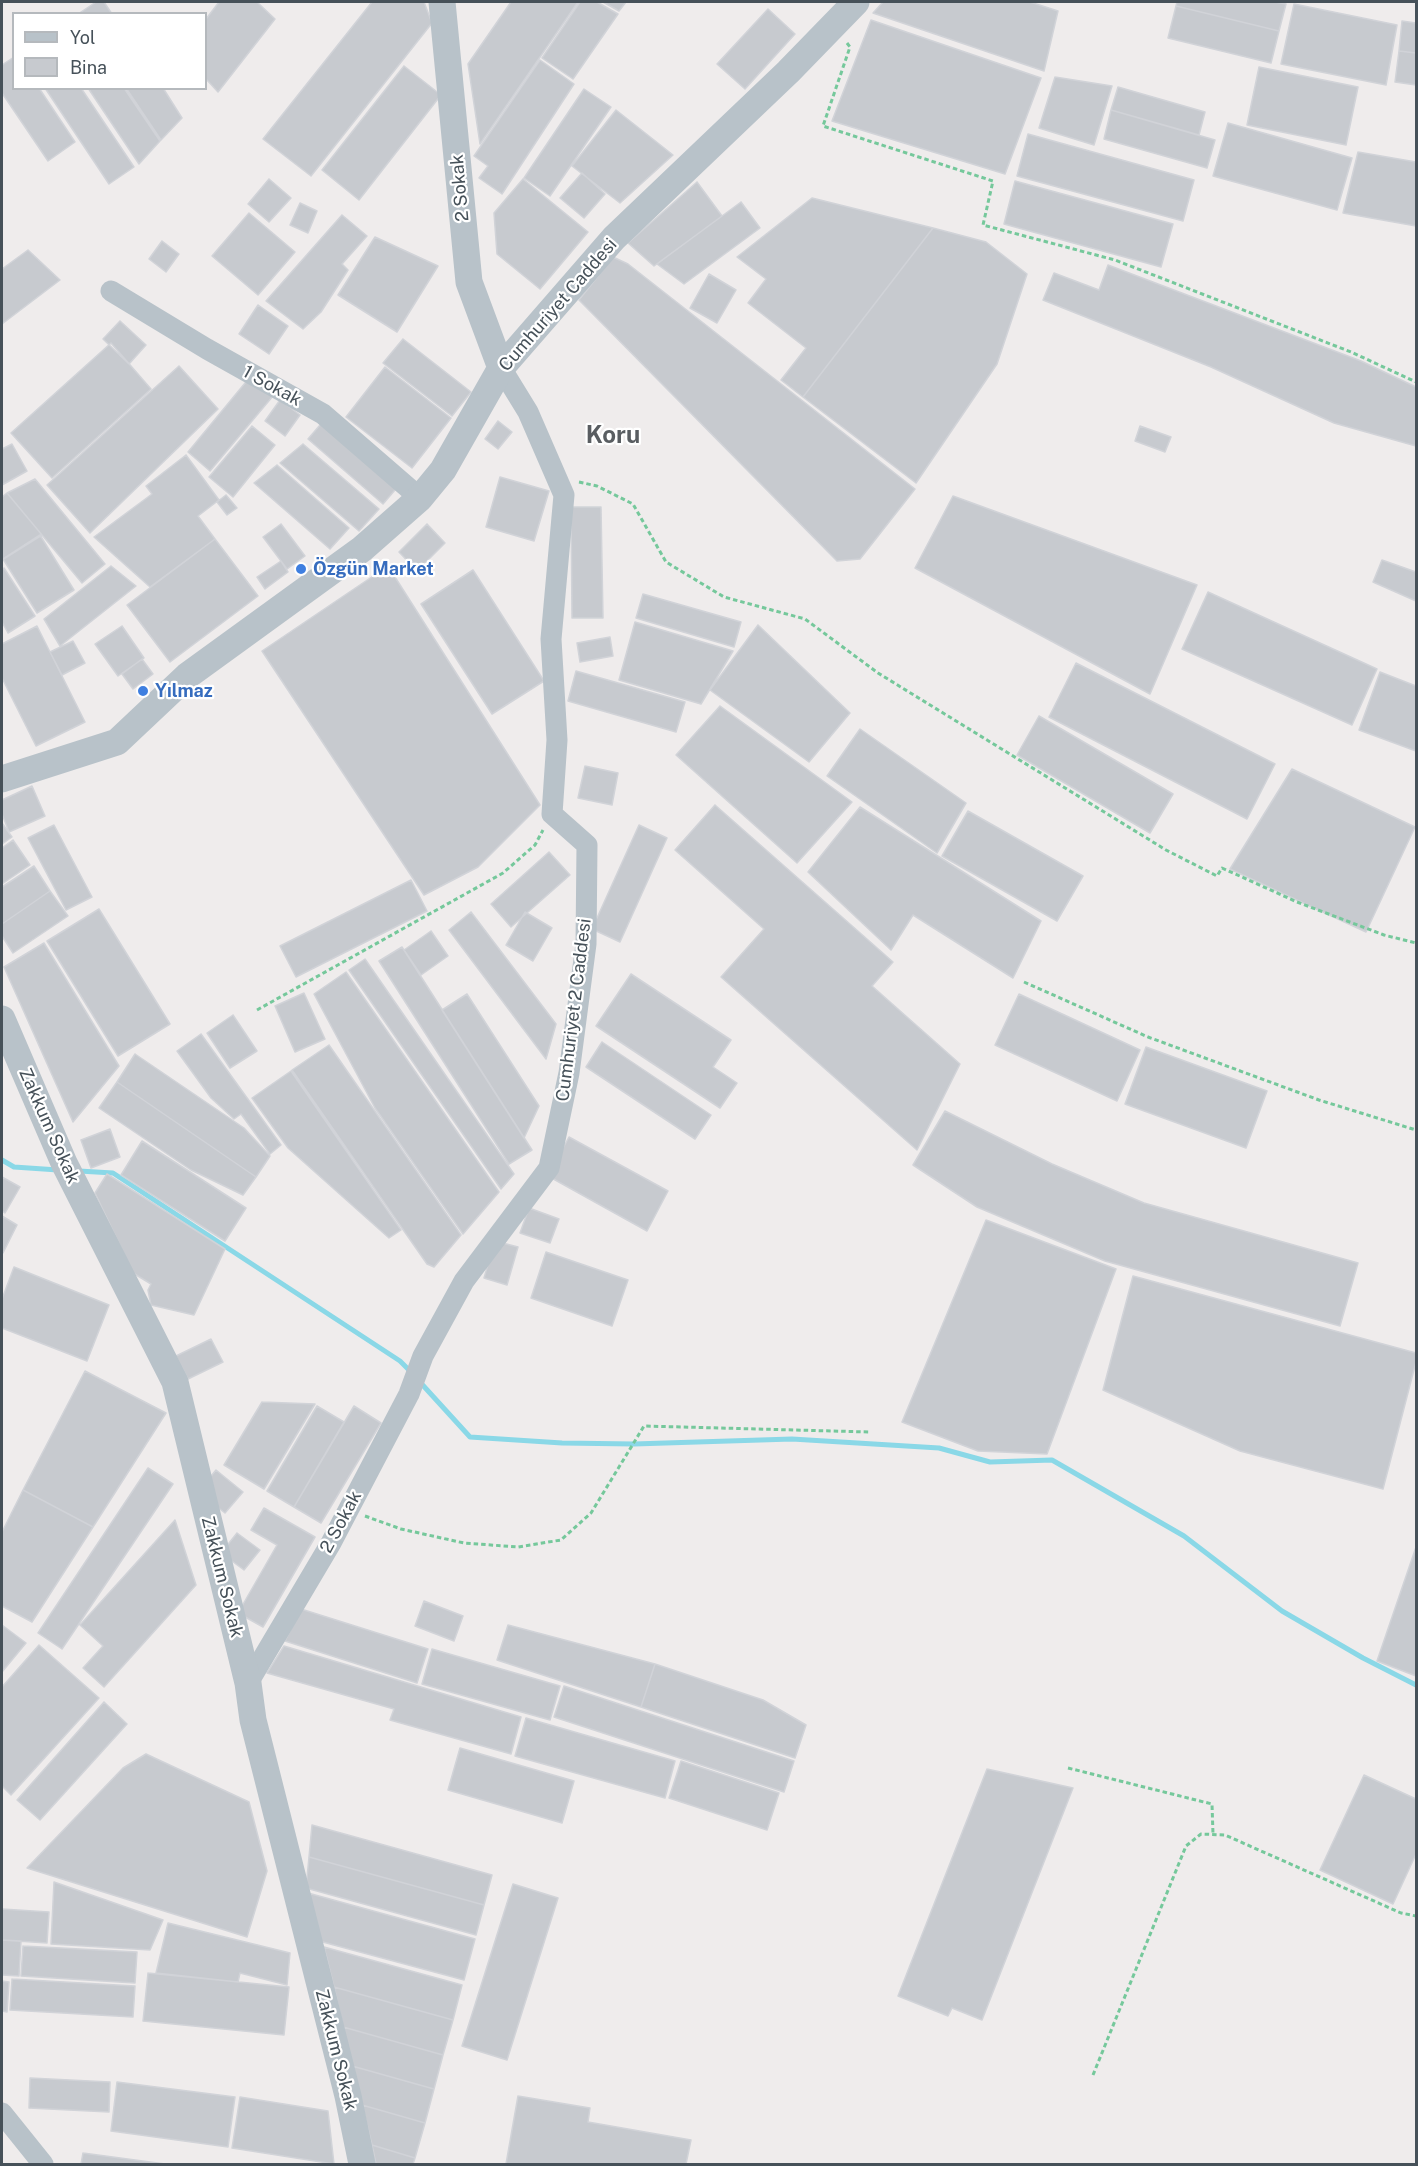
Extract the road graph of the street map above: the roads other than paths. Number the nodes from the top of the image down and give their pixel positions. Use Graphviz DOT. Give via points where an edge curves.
graph roads {
  1 [pos="442,2"];
  2 [pos="856,2"];
  3 [pos="111,291"];
  4 [pos="501,368"];
  5 [pos="420,498"];
  6 [pos="2,779"];
  7 [pos="2,1019"];
  8 [pos="423,1356"];
  9 [pos="248,1683"];
  10 [pos="2,2113"];
  11 [pos="43,2164"];
  12 [pos="362,2164"];
  1 -- 4 [label="street, 2 Sokak" via="469,282"];
  2 -- 4 [label="street, Cumhuriyet Caddesi" via="615,238"];
  3 -- 5 [label="street, 1 Sokak" via="322,414"];
  4 -- 5 [label="street, Cumhuriyet Caddesi" via="443,471"];
  4 -- 8 [label="street, Cumhuriyet 2 Caddesi" via="528,412 564,495 551,639 557,740 552,814 587,845 586,944 569,1073 549,1168 464,1281"];
  5 -- 6 [label="street, Cumhuriyet Caddesi" via="362,549 187,676 117,742"];
  7 -- 9 [label="street, Zakkum Sokak" via="64,1163 175,1382"];
  8 -- 9 [label="street, 2 Sokak" via="409,1394 348,1510"];
  9 -- 12 [label="street, Zakkum Sokak" via="253,1720"];
  10 -- 11 [label="street"];
}
